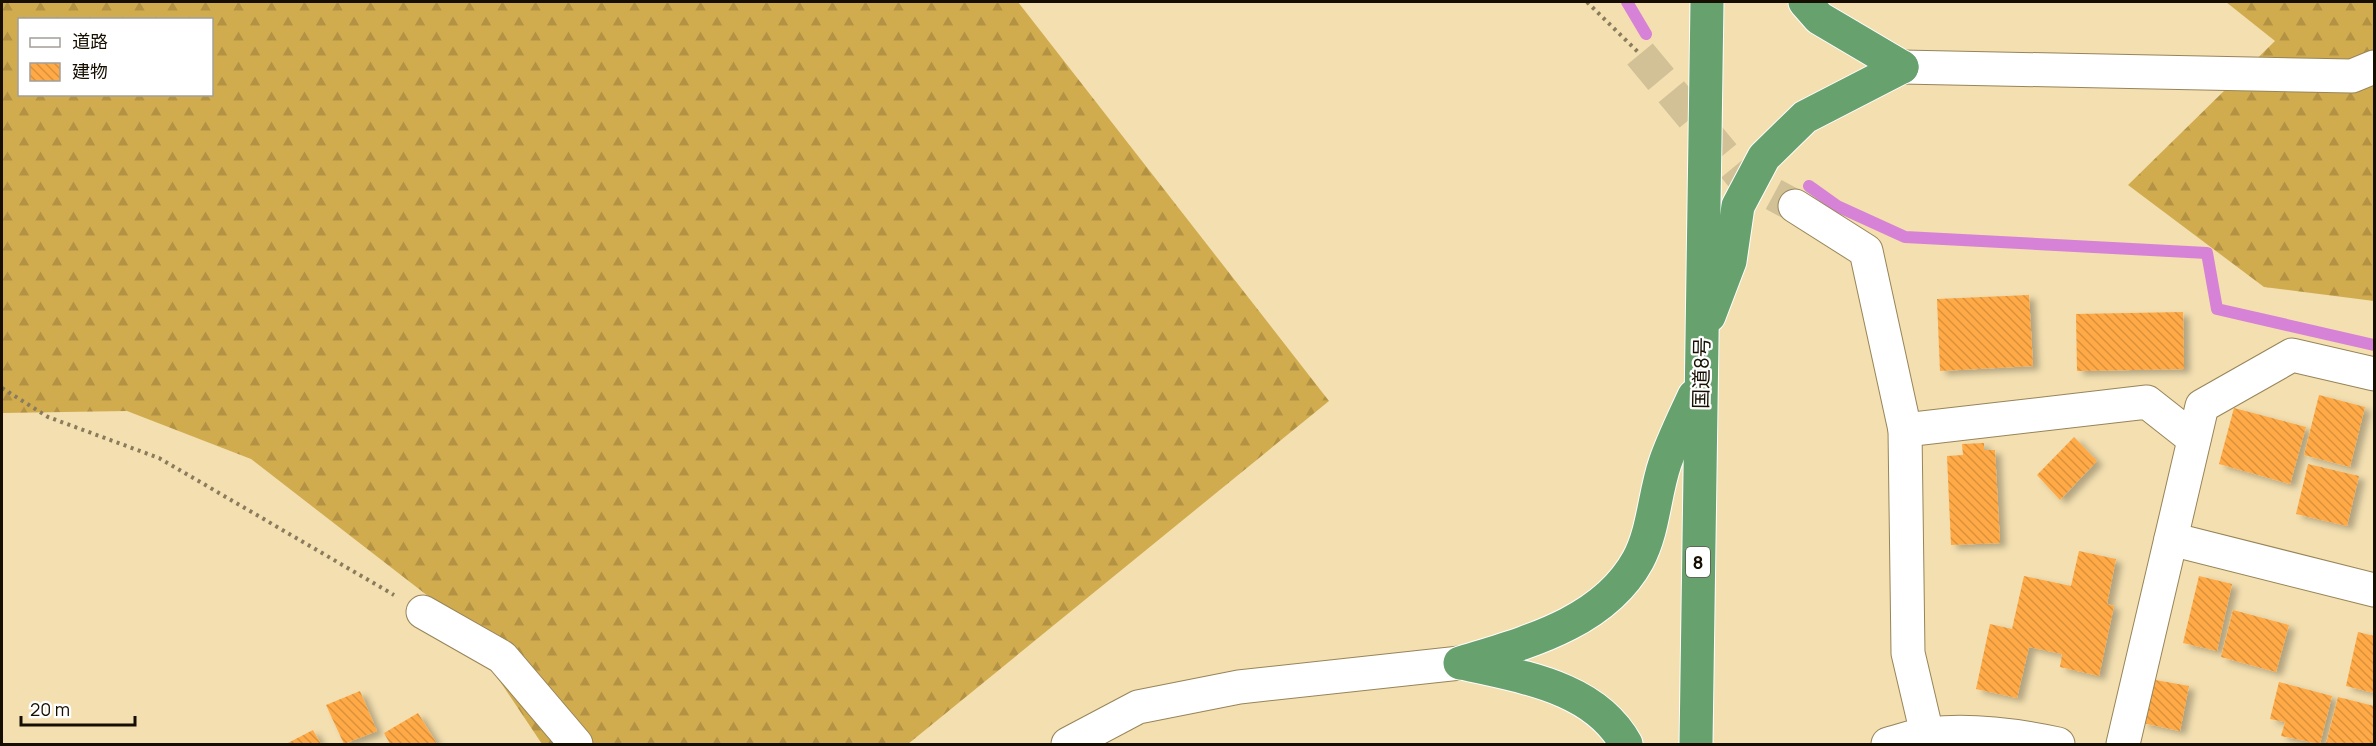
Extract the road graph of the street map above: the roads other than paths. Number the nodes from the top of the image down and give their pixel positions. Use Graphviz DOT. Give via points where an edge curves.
graph roads {
  1 [pos="1707,2"];
  2 [pos="1805,2"];
  3 [pos="1902,67"];
  4 [pos="2374,67"];
  5 [pos="1795,206"];
  6 [pos="1701,337"];
  7 [pos="2374,374"];
  8 [pos="1700,380"];
  9 [pos="1905,430"];
  10 [pos="2194,440"];
  11 [pos="2171,539"];
  12 [pos="2374,590"];
  13 [pos="423,612"];
  14 [pos="1460,663"];
  15 [pos="1927,734"];
  16 [pos="576,744"];
  17 [pos="1068,744"];
  18 [pos="1626,744"];
  19 [pos="1696,744"];
  20 [pos="1888,744"];
  21 [pos="2058,744"];
  22 [pos="2123,744"];
  1 -- 6 [label="highway, 国道8号 / 8"];
  2 -- 3 [label="highway" via="1819,18"];
  3 -- 4 [label="street" via="2352,76"];
  3 -- 6 [label="highway" via="1805,117 1764,157 1738,206 1730,261"];
  5 -- 9 [label="street" via="1866,251"];
  6 -- 8 [label="highway, 国道8号 / 8"];
  7 -- 10 [label="street" via="2292,355 2202,406"];
  8 -- 14 [label="highway" via="1665,464 1652,524 1637,561 1608,598 1531,641"];
  8 -- 19 [label="highway, 国道8号 / 8"];
  9 -- 10 [label="street" via="2147,402"];
  9 -- 15 [label="street" via="1908,653"];
  10 -- 11 [label="street"];
  11 -- 12 [label="street"];
  11 -- 22 [label="street"];
  13 -- 16 [label="street" via="502,657"];
  14 -- 17 [label="street" via="1239,687 1138,707"];
  14 -- 18 [label="highway" via="1535,680 1584,699"];
  15 -- 20 [label="street"];
  15 -- 21 [label="street" via="1978,733"];
}
